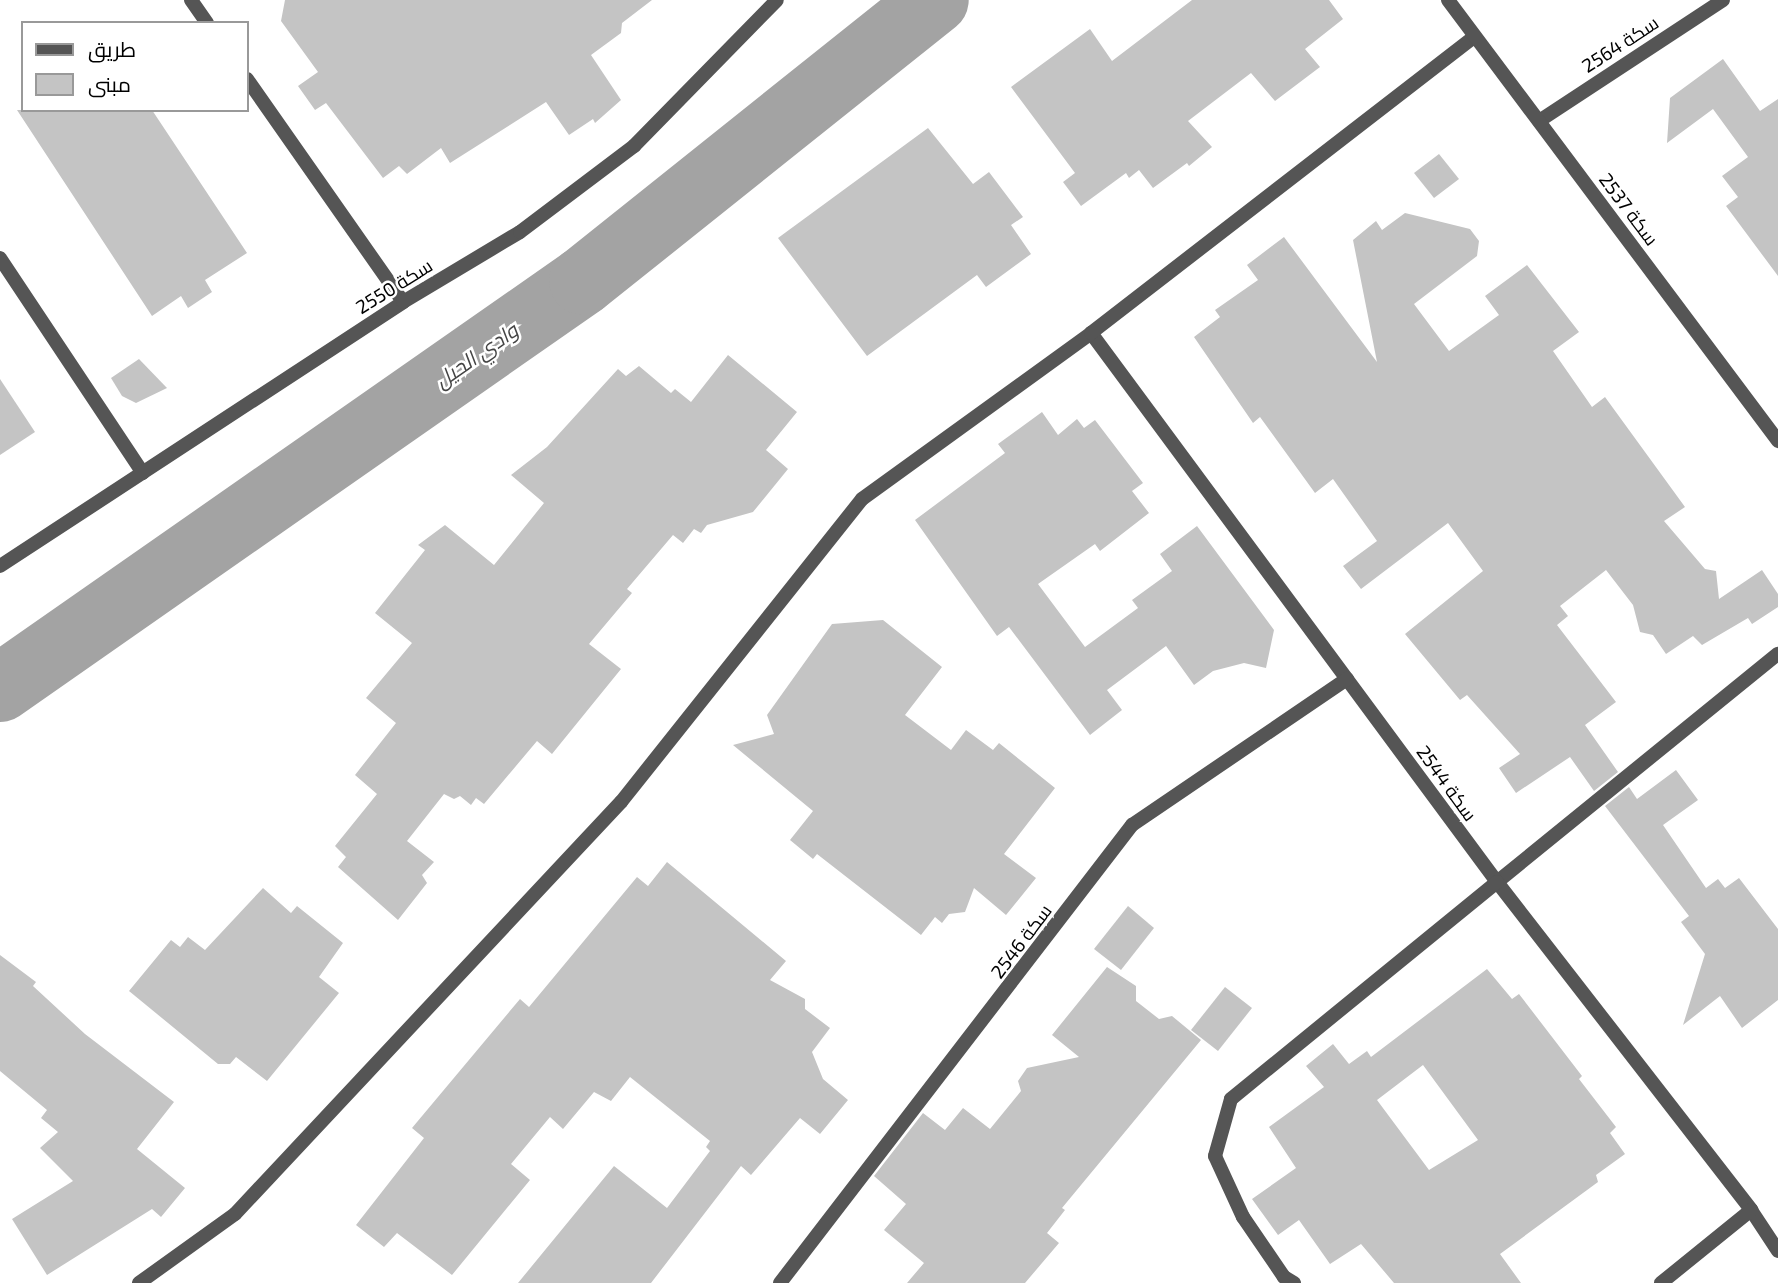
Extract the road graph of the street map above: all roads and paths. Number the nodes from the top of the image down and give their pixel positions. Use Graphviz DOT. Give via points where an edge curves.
graph roads {
  1 [pos="191,0"];
  2 [pos="778,0"];
  3 [pos="1448,0"];
  4 [pos="1723,0"];
  5 [pos="206,21"];
  6 [pos="1474,37"];
  7 [pos="248,80"];
  8 [pos="1539,121"];
  9 [pos="0,258"];
  10 [pos="403,302"];
  11 [pos="1091,333"];
  12 [pos="1778,441"];
  13 [pos="143,472"];
  14 [pos="0,566"];
  15 [pos="1778,654"];
  16 [pos="1347,679"];
  17 [pos="1497,882"];
  18 [pos="1751,1210"];
  19 [pos="1778,1251"];
  20 [pos="1284,1281"];
  21 [pos="139,1283"];
  22 [pos="780,1283"];
  23 [pos="1661,1283"];
  1 -- 5 [label="street"];
  2 -- 10 [label="street, سكة 2550" via="634,146 520,232"];
  3 -- 6 [label="street, سكة 2537"];
  4 -- 8 [label="street, سكة 2564"];
  6 -- 8 [label="street, سكة 2537"];
  6 -- 11 [label="street"];
  7 -- 10 [label="street"];
  8 -- 12 [label="street, سكة 2537"];
  9 -- 13 [label="street"];
  10 -- 13 [label="street, سكة 2550"];
  11 -- 16 [label="street, سكة 2544"];
  11 -- 21 [label="street" via="862,499 621,802 235,1214"];
  13 -- 14 [label="street, سكة 2550"];
  15 -- 17 [label="street"];
  16 -- 17 [label="street, سكة 2544"];
  16 -- 22 [label="street, سكة 2546" via="1132,825"];
  17 -- 18 [label="street, سكة 2544"];
  17 -- 20 [label="street" via="1231,1099 1215,1156 1243,1217"];
  18 -- 19 [label="street, سكة 2544"];
  18 -- 23 [label="street"];
}
